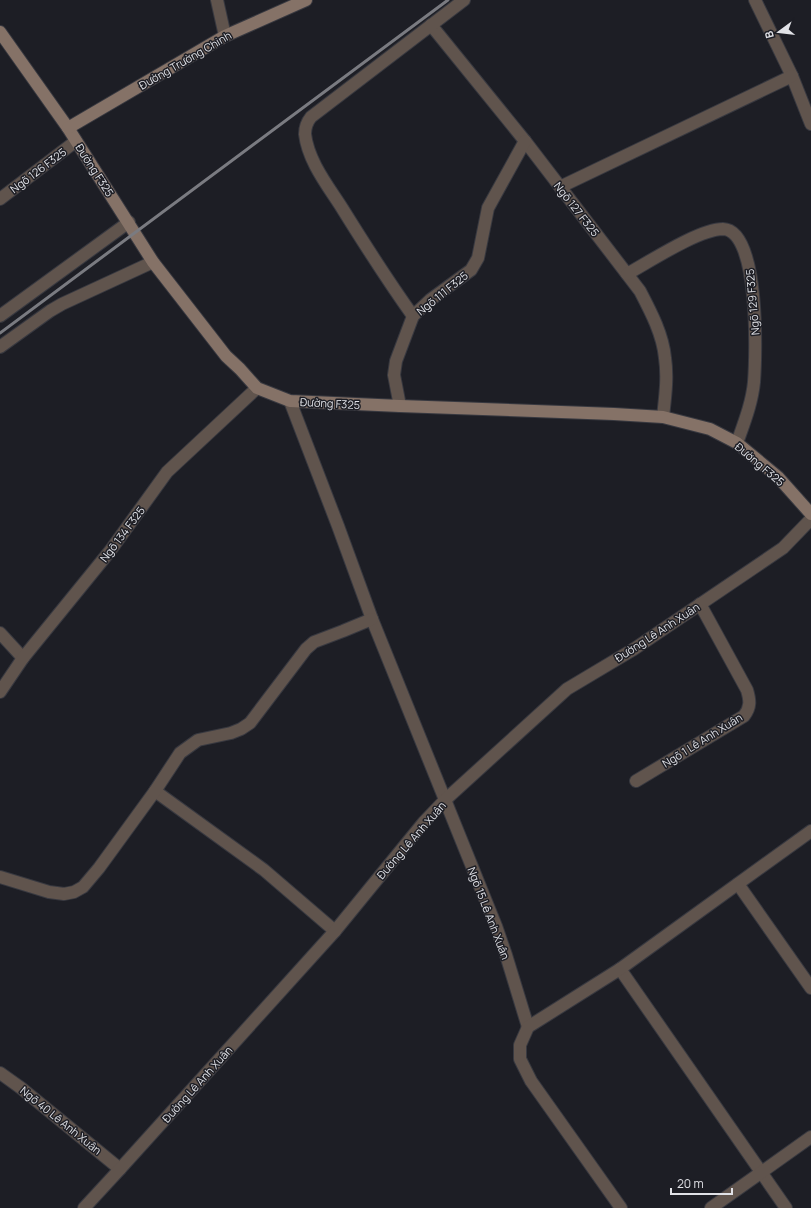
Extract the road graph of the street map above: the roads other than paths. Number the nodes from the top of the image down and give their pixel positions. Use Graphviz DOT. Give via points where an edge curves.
graph roads {
  1 [pos="217,0"];
  2 [pos="306,0"];
  3 [pos="464,0"];
  4 [pos="754,0"];
  5 [pos="431,25"];
  6 [pos="0,32"];
  7 [pos="225,36"];
  8 [pos="792,76"];
  9 [pos="811,124"];
  10 [pos="68,128"];
  11 [pos="76,140"];
  12 [pos="525,141"];
  13 [pos="560,187"];
  14 [pos="0,199"];
  15 [pos="129,222"];
  16 [pos="153,262"];
  17 [pos="627,274"];
  18 [pos="0,316"];
  19 [pos="413,316"];
  20 [pos="0,347"];
  21 [pos="257,388"];
  22 [pos="290,401"];
  23 [pos="400,406"];
  24 [pos="663,417"];
  25 [pos="737,443"];
  26 [pos="811,514"];
  27 [pos="811,519"];
  28 [pos="700,604"];
  29 [pos="372,618"];
  30 [pos="0,633"];
  31 [pos="23,658"];
  32 [pos="0,692"];
  33 [pos="636,781"];
  34 [pos="155,791"];
  35 [pos="445,800"];
  36 [pos="811,831"];
  37 [pos="0,877"];
  38 [pos="738,884"];
  39 [pos="335,931"];
  40 [pos="620,969"];
  41 [pos="811,988"];
  42 [pos="528,1027"];
  43 [pos="0,1072"];
  44 [pos="811,1137"];
  45 [pos="120,1170"];
  46 [pos="761,1171"];
  47 [pos="84,1208"];
  48 [pos="621,1208"];
  49 [pos="711,1208"];
  50 [pos="786,1208"];
  1 -- 7 [label="street"];
  2 -- 7 [label="main road, Đường Trường Chinh"];
  3 -- 5 [label="street"];
  4 -- 8 [label="street"];
  5 -- 12 [label="street, Ngõ 127 F325"];
  5 -- 19 [label="street" via="311,117 306,124 305,134 324,180"];
  6 -- 10 [label="main road, Đường F325"];
  7 -- 10 [label="main road, Đường Trường Chinh"];
  8 -- 9 [label="street"];
  8 -- 13 [label="street"];
  10 -- 11 [label="main road, Đường F325"];
  11 -- 14 [label="street, Ngõ 126 F325"];
  11 -- 15 [label="main road, Đường F325"];
  12 -- 13 [label="street, Ngõ 127 F325"];
  12 -- 19 [label="street, Ngõ 111 F325" via="488,208 478,258 471,270"];
  13 -- 17 [label="street, Ngõ 127 F325"];
  15 -- 16 [label="main road, Đường F325"];
  15 -- 18 [label="street"];
  16 -- 20 [label="street" via="62,304"];
  16 -- 21 [label="main road, Đường F325" via="226,356"];
  17 -- 24 [label="street, Ngõ 127 F325" via="640,292 660,336 666,374"];
  17 -- 25 [label="street, Ngõ 129 F325" via="686,241 706,233 723,229 737,236 748,260 753,290 755,350 751,399"];
  19 -- 23 [label="street, Ngõ 111 F325" via="396,361 394,375"];
  21 -- 22 [label="main road, Đường F325"];
  21 -- 31 [label="street, Ngõ 134 F325" via="167,472 110,551"];
  22 -- 23 [label="main road, Đường F325"];
  22 -- 29 [label="street, Ngõ 15 Lê Anh Xuân"];
  23 -- 24 [label="main road, Đường F325"];
  24 -- 25 [label="main road, Đường F325" via="710,429"];
  25 -- 26 [label="main road, Đường F325" via="778,477"];
  27 -- 28 [label="street, Đường Lê Anh Xuân" via="783,548"];
  28 -- 33 [label="street, Ngõ 1 Lê Anh Xuân" via="747,690 749,710 744,716"];
  28 -- 35 [label="street, Đường Lê Anh Xuân" via="634,649 566,689"];
  29 -- 34 [label="street" via="314,642 250,723 231,733 198,740 180,753"];
  29 -- 35 [label="street, Ngõ 15 Lê Anh Xuân"];
  30 -- 31 [label="street"];
  31 -- 32 [label="street, Ngõ 134 F325"];
  34 -- 37 [label="street" via="99,868 83,887 74,892 49,892"];
  34 -- 39 [label="street" via="264,870"];
  35 -- 39 [label="street, Đường Lê Anh Xuân"];
  35 -- 42 [label="street, Ngõ 15 Lê Anh Xuân" via="498,934"];
  36 -- 38 [label="street"];
  38 -- 40 [label="street"];
  38 -- 41 [label="street"];
  39 -- 45 [label="street, Đường Lê Anh Xuân"];
  40 -- 42 [label="street"];
  40 -- 46 [label="street"];
  42 -- 48 [label="street" via="520,1045 520,1059 528,1075"];
  43 -- 45 [label="street, Ngõ 40 Lê Anh Xuân"];
  44 -- 46 [label="street"];
  45 -- 47 [label="street, Đường Lê Anh Xuân"];
  46 -- 49 [label="street"];
  46 -- 50 [label="street"];
}
